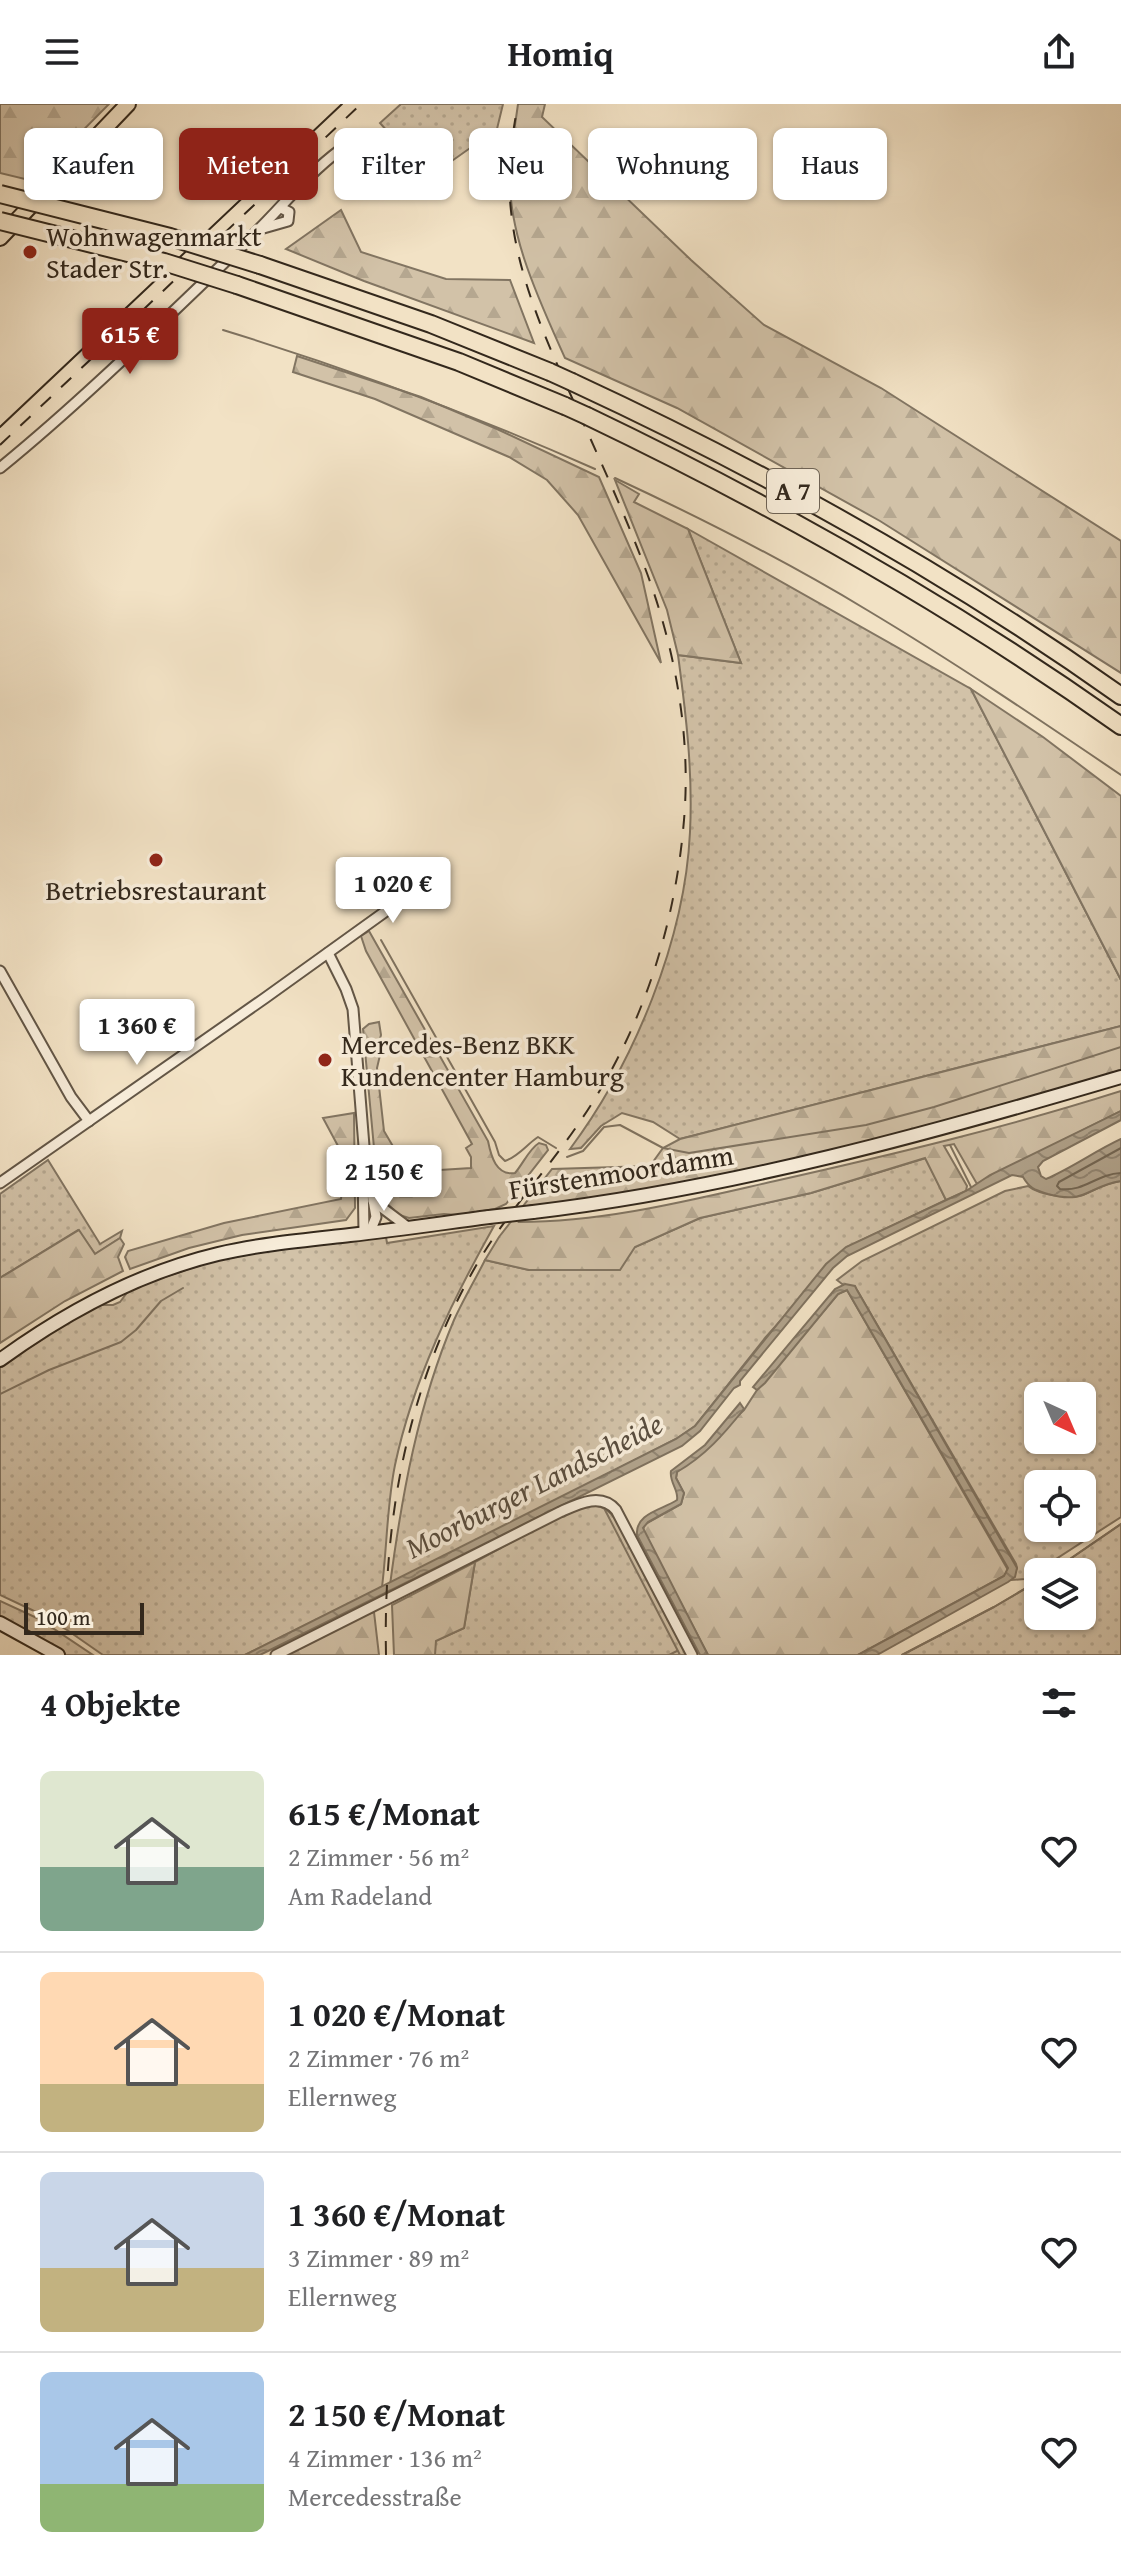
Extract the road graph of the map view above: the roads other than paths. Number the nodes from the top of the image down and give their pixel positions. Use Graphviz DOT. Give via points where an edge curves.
graph roads {
  1 [pos="128,104"];
  2 [pos="334,155"];
  3 [pos="0,194"];
  4 [pos="0,221"];
  5 [pos="0,238"];
  6 [pos="0,468"];
  7 [pos="1121,696"];
  8 [pos="1121,726"];
  9 [pos="439,873"];
  10 [pos="328,953"];
  11 [pos="0,971"];
  12 [pos="1121,1077"];
  13 [pos="89,1121"];
  14 [pos="364,1146"];
  15 [pos="0,1183"];
  16 [pos="373,1201"];
  17 [pos="409,1228"];
  18 [pos="364,1233"];
  19 [pos="0,1360"];
  20 [pos="0,1623"];
  21 [pos="58,1655"];
  22 [pos="276,1655"];
  23 [pos="692,1655"];
  1 -- 5 [label="main road"];
  2 -- 6 [label="street" via="281,208 289,212 288,221 260,229 102,380"];
  3 -- 7 [label="highway, A 7, bridge" via="260,265 550,372 684,434 890,546"];
  4 -- 8 [label="highway, A 7, bridge" via="237,285 459,362 565,406 821,535 998,642"];
  9 -- 10 [label="street"];
  10 -- 13 [label="street"];
  10 -- 14 [label="street" via="353,1009"];
  11 -- 13 [label="street"];
  12 -- 17 [label="main road, Fürstenmoordamm, bridge" via="963,1124 796,1165 647,1196"];
  13 -- 15 [label="street"];
  14 -- 16 [label="street"];
  14 -- 18 [label="street"];
  16 -- 17 [label="street"];
  16 -- 18 [label="street" via="376,1221"];
  17 -- 18 [label="main road, Fürstenmoordamm"];
  18 -- 19 [label="main road, Fürstenmoordamm" via="258,1246 158,1272 76,1310"];
  20 -- 21 [label="main road"];
  22 -- 23 [label="street" via="594,1500 609,1503 618,1514"];
}
